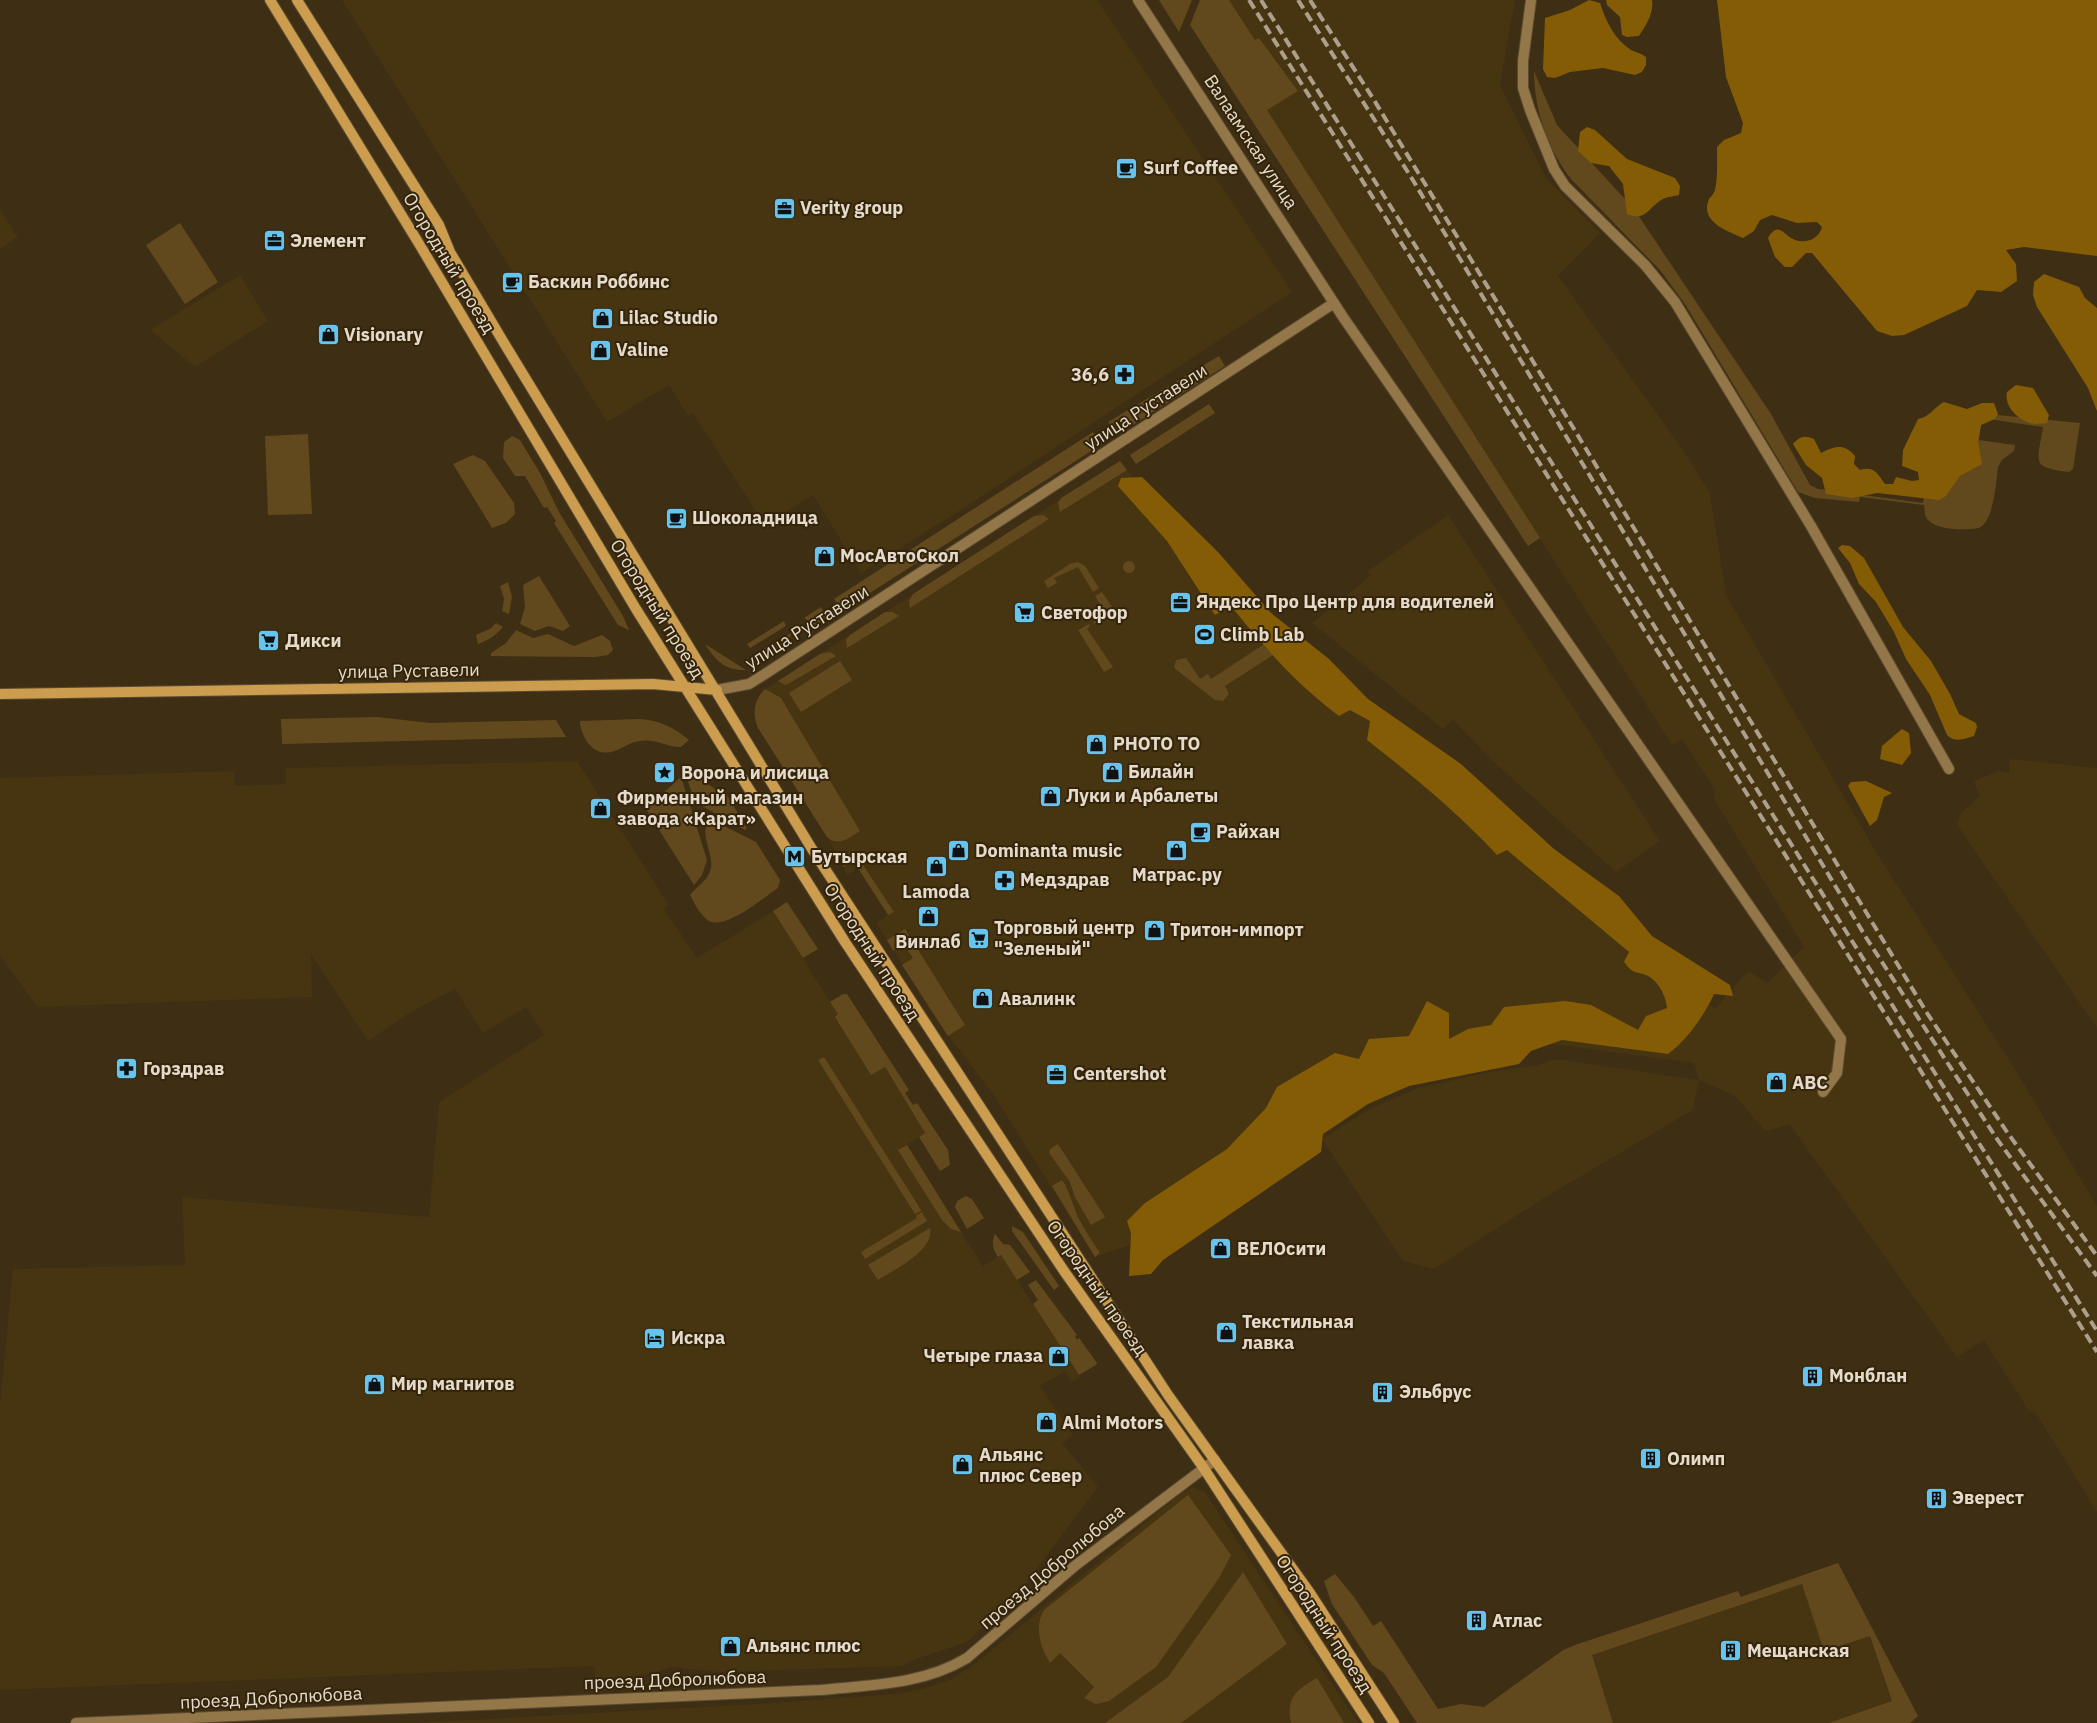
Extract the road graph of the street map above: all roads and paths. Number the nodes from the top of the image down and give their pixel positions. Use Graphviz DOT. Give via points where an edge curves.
graph roads {
  1 [pos="270,0"];
  2 [pos="297,0"];
  3 [pos="1138,0"];
  4 [pos="1531,0"];
  5 [pos="1334,303"];
  6 [pos="687,688"];
  7 [pos="717,690"];
  8 [pos="0,694"];
  9 [pos="1949,769"];
  10 [pos="1823,1092"];
  11 [pos="1215,1460"];
  12 [pos="1203,1467"];
  13 [pos="76,1723"];
  14 [pos="1369,1723"];
  15 [pos="1394,1723"];
  1 -- 6 [label="main road, Огородный проезд" via="636,610"];
  2 -- 7 [label="main road, Огородный проезд" via="439,224 450,252 489,318"];
  3 -- 5 [label="street, Валаамская улица"];
  4 -- 9 [label="street" via="1523,88 1554,169 1565,186 1644,265 1675,302 1811,526"];
  5 -- 7 [label="street, улица Руставели" via="765,674 748,684"];
  5 -- 10 [label="street, Валаамская улица" via="1841,1039 1837,1073"];
  6 -- 7 [label="main road, улица Руставели"];
  6 -- 8 [label="main road, улица Руставели" via="653,684"];
  6 -- 12 [label="main road, Огородный проезд" via="845,942 1064,1271"];
  7 -- 11 [label="main road, Огородный проезд" via="812,849 902,989 1168,1395"];
  11 -- 12 [label="street, проезд Добролюбова"];
  11 -- 15 [label="main road, Огородный проезд" via="1310,1593"];
  12 -- 13 [label="street, проезд Добролюбова" via="1076,1565 967,1658 947,1670 923,1678 820,1690"];
  12 -- 14 [label="main road, Огородный проезд"];
}
